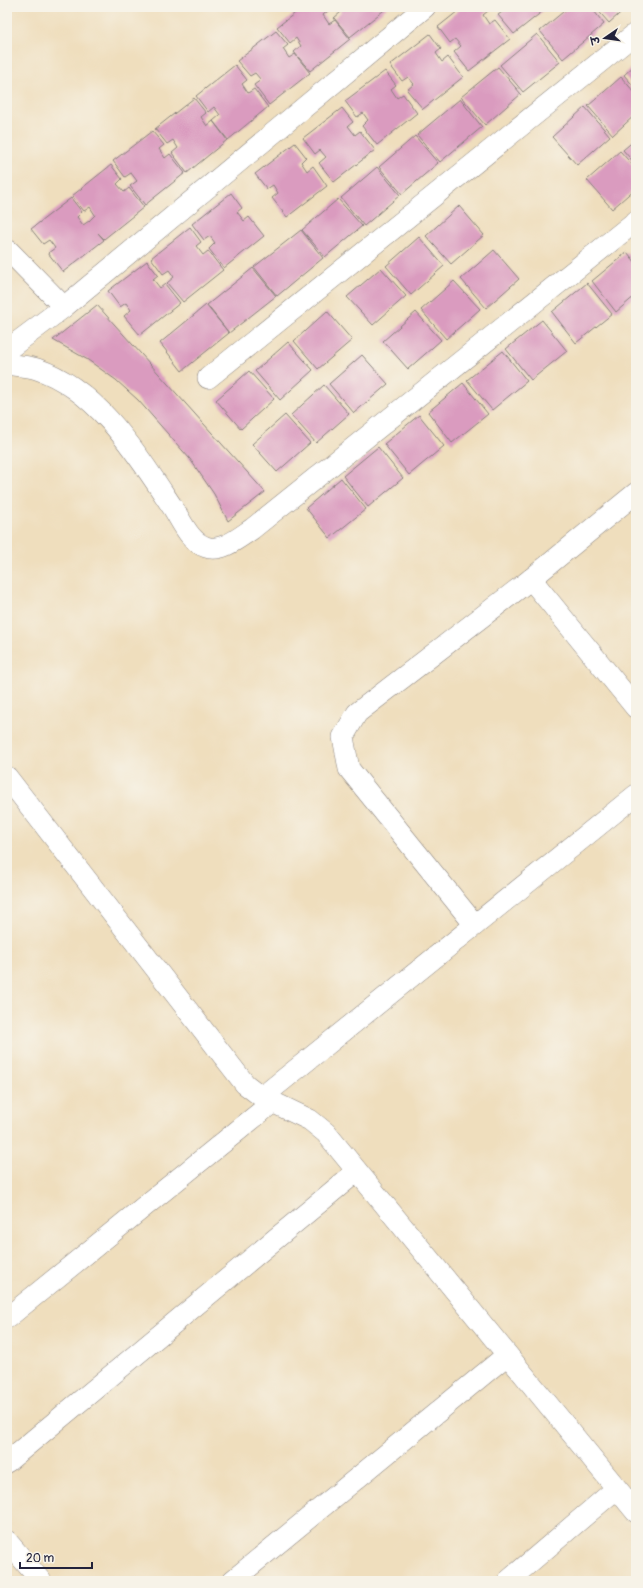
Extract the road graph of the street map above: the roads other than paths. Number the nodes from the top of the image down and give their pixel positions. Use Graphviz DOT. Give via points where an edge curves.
graph roads {
  1 [pos="425,7"];
  2 [pos="636,33"];
  3 [pos="636,221"];
  4 [pos="9,251"];
  5 [pos="64,307"];
  6 [pos="7,350"];
  7 [pos="7,364"];
  8 [pos="208,378"];
  9 [pos="636,493"];
  10 [pos="531,579"];
  11 [pos="636,708"];
  12 [pos="7,777"];
  13 [pos="636,795"];
  14 [pos="475,925"];
  15 [pos="267,1100"];
  16 [pos="356,1172"];
  17 [pos="7,1318"];
  18 [pos="507,1355"];
  19 [pos="7,1462"];
  20 [pos="616,1489"];
  21 [pos="636,1512"];
  22 [pos="7,1541"];
  23 [pos="41,1581"];
  24 [pos="232,1581"];
  25 [pos="508,1581"];
  1 -- 5 [label="street"];
  2 -- 8 [label="street"];
  3 -- 7 [label="street" via="252,529 226,546 207,548 195,542 155,481 108,417 71,385 37,368"];
  4 -- 5 [label="street"];
  5 -- 6 [label="street"];
  9 -- 10 [label="street"];
  10 -- 11 [label="street"];
  10 -- 14 [label="street" via="357,713 343,737 349,769"];
  12 -- 15 [label="street" via="245,1084"];
  13 -- 14 [label="street"];
  14 -- 15 [label="street" via="354,1022"];
  15 -- 16 [label="street" via="310,1120 326,1133"];
  15 -- 17 [label="street"];
  16 -- 18 [label="street"];
  16 -- 19 [label="street"];
  18 -- 20 [label="street"];
  18 -- 24 [label="street"];
  20 -- 21 [label="street"];
  20 -- 25 [label="street"];
  22 -- 23 [label="street"];
}
